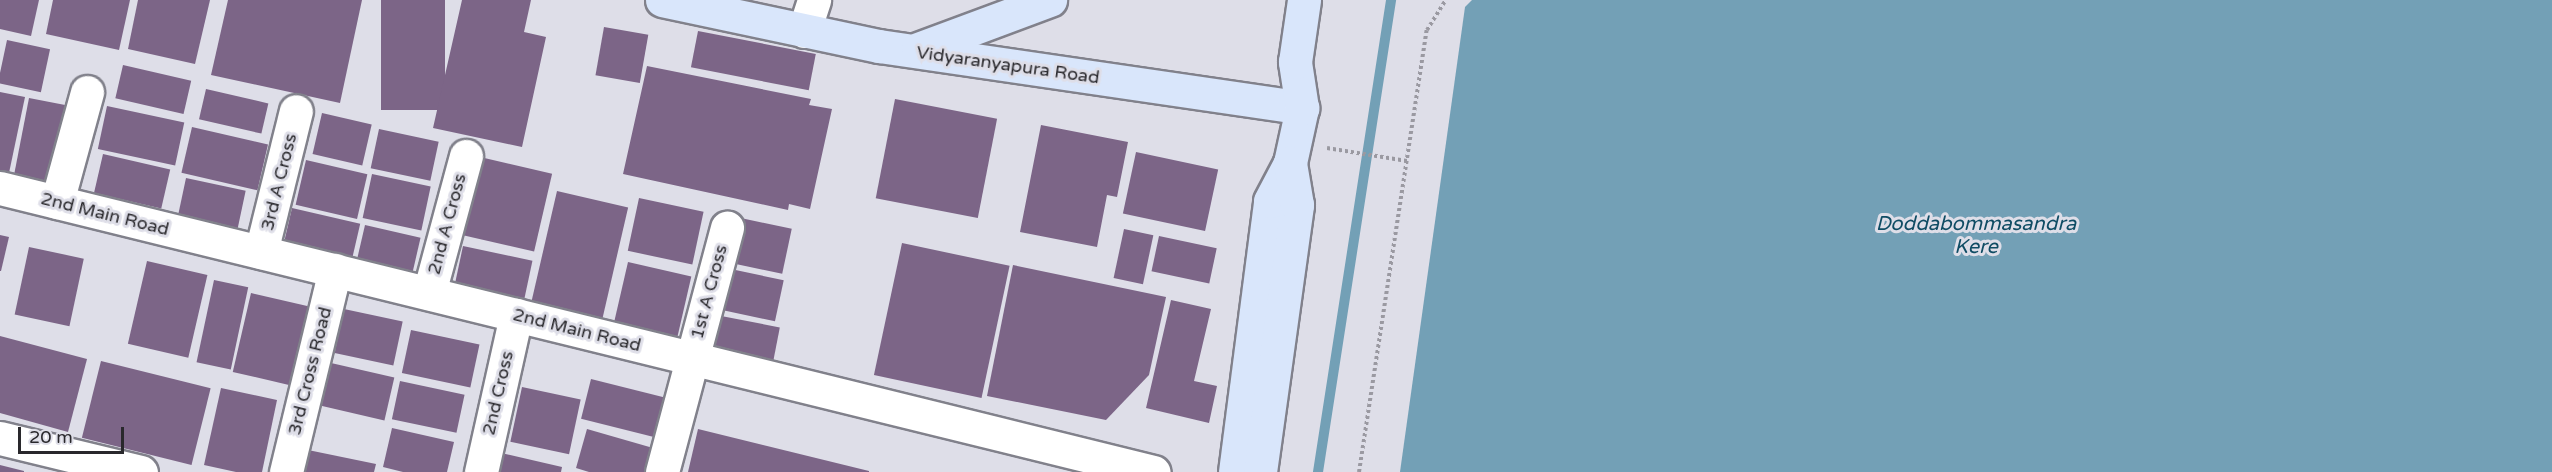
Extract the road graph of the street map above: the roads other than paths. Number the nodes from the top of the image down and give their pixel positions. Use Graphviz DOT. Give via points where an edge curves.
graph roads {
  1 [pos="662,0"];
  2 [pos="814,0"];
  3 [pos="1050,0"];
  4 [pos="1304,0"];
  5 [pos="1325,0"];
  6 [pos="804,31"];
  7 [pos="913,51"];
  8 [pos="1295,62"];
  9 [pos="87,92"];
  10 [pos="1302,108"];
  11 [pos="296,111"];
  12 [pos="1292,152"];
  13 [pos="466,156"];
  14 [pos="0,188"];
  15 [pos="57,202"];
  16 [pos="727,226"];
  17 [pos="261,252"];
  18 [pos="335,270"];
  19 [pos="429,293"];
  20 [pos="516,315"];
  21 [pos="692,358"];
  22 [pos="0,438"];
  23 [pos="141,472"];
  24 [pos="286,472"];
  25 [pos="481,472"];
  26 [pos="662,472"];
  27 [pos="1154,472"];
  28 [pos="1235,472"];
  29 [pos="1260,472"];
  1 -- 6 [label="main road, Vidyaranyapura Road"];
  2 -- 6 [label="street"];
  3 -- 7 [label="main road"];
  4 -- 8 [label="main road"];
  5 -- 8 [label="main road" via="1313,72"];
  6 -- 7 [label="main road, Vidyaranyapura Road"];
  7 -- 10 [label="main road, Vidyaranyapura Road"];
  8 -- 10 [label="main road"];
  9 -- 15 [label="street"];
  10 -- 12 [label="main road"];
  11 -- 17 [label="street, 3rd A Cross"];
  12 -- 28 [label="main road" via="1269,201"];
  12 -- 29 [label="main road" via="1297,205"];
  13 -- 19 [label="street, 2nd A Cross"];
  14 -- 15 [label="street, 2nd Main Road"];
  15 -- 17 [label="street, 2nd Main Road"];
  16 -- 21 [label="street, 1st A Cross"];
  17 -- 18 [label="street, 2nd Main Road"];
  18 -- 19 [label="street, 2nd Main Road"];
  18 -- 24 [label="street, 3rd Cross Road"];
  19 -- 20 [label="street, 2nd Main Road"];
  20 -- 21 [label="street, 2nd Main Road"];
  20 -- 25 [label="street, 2nd Cross"];
  21 -- 26 [label="street, 1st A Cross"];
  21 -- 27 [label="street, 2nd Main Road"];
  22 -- 23 [label="street"];
}
